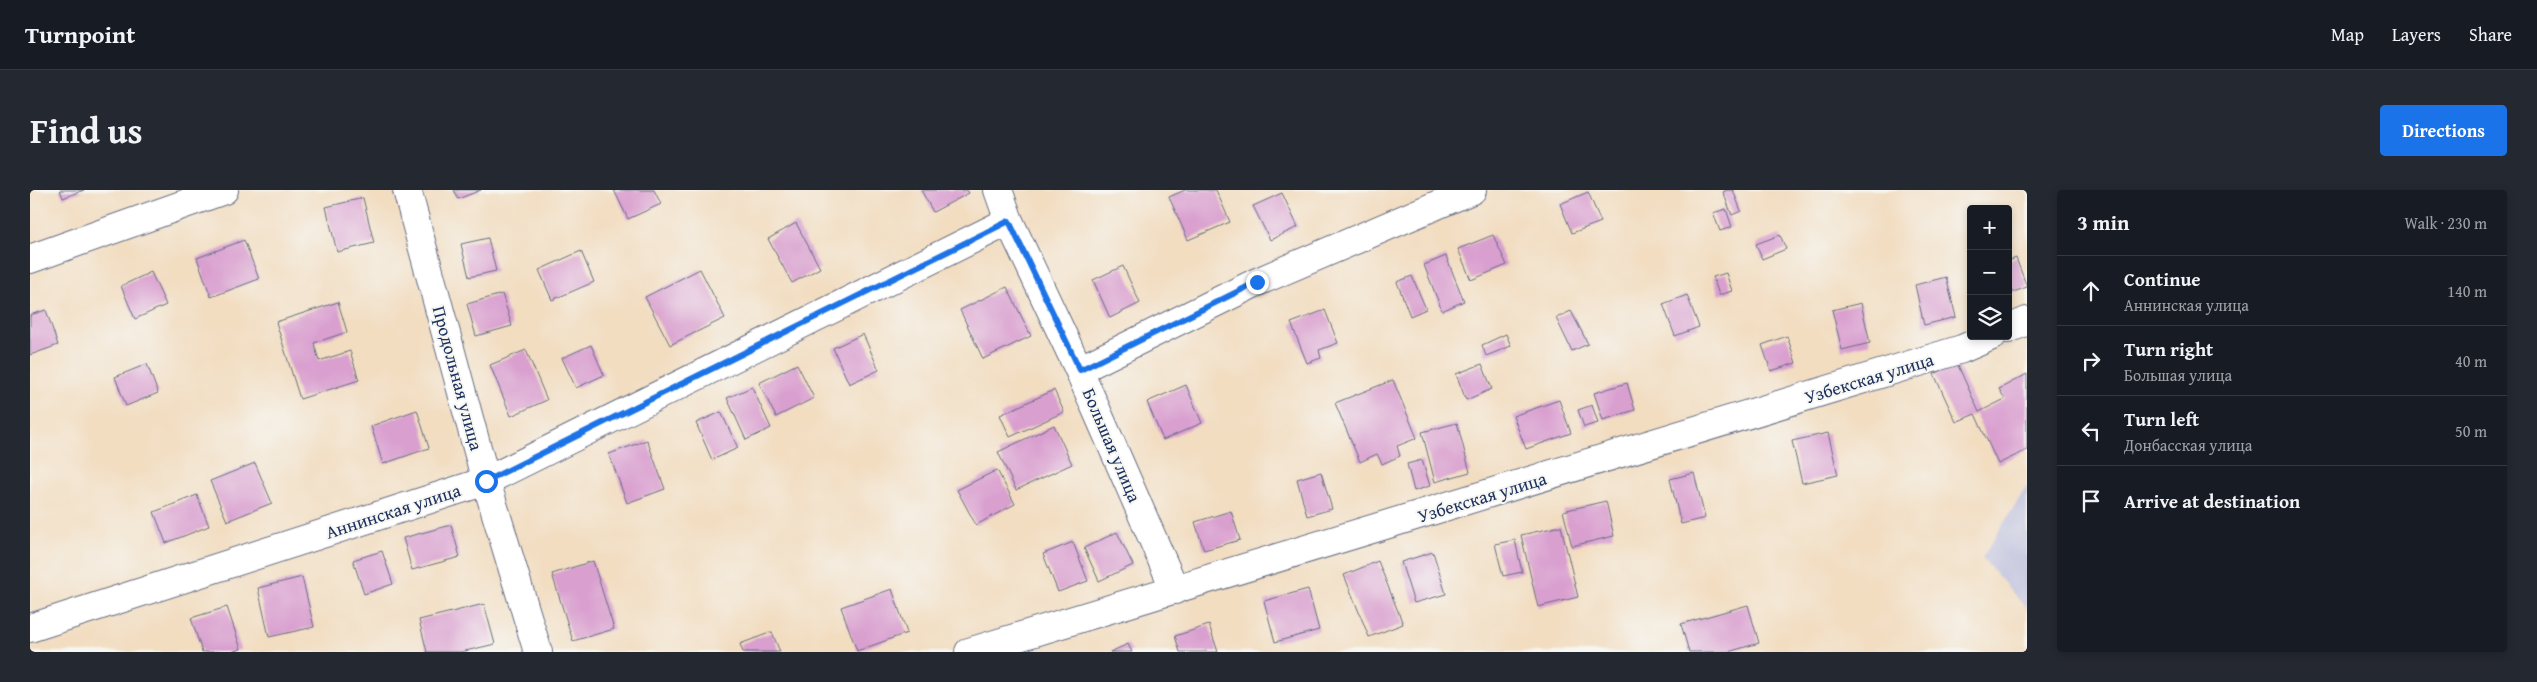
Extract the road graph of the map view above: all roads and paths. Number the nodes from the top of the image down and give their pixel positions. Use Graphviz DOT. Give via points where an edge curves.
graph roads {
  1 [pos="224,190"];
  2 [pos="407,190"];
  3 [pos="998,190"];
  4 [pos="1472,190"];
  5 [pos="1009,221"];
  6 [pos="30,259"];
  7 [pos="2027,321"];
  8 [pos="2012,327"];
  9 [pos="1983,340"];
  10 [pos="1080,370"];
  11 [pos="486,481"];
  12 [pos="1175,590"];
  13 [pos="30,628"];
  14 [pos="538,652"];
  15 [pos="969,652"];
  1 -- 6 [label="street"];
  2 -- 11 [label="street, Продольная улица"];
  3 -- 5 [label="street, Большая улица"];
  4 -- 10 [label="street" via="1257,282"];
  5 -- 10 [label="street, Большая улица"];
  5 -- 11 [label="street, Аннинская улица"];
  7 -- 8 [label="street"];
  9 -- 12 [label="street, Узбекская улица" via="1962,350"];
  10 -- 12 [label="street, Большая улица"];
  11 -- 13 [label="street, Аннинская улица"];
  11 -- 14 [label="street, Продольная улица"];
  12 -- 15 [label="street, Узбекская улица"];
}
